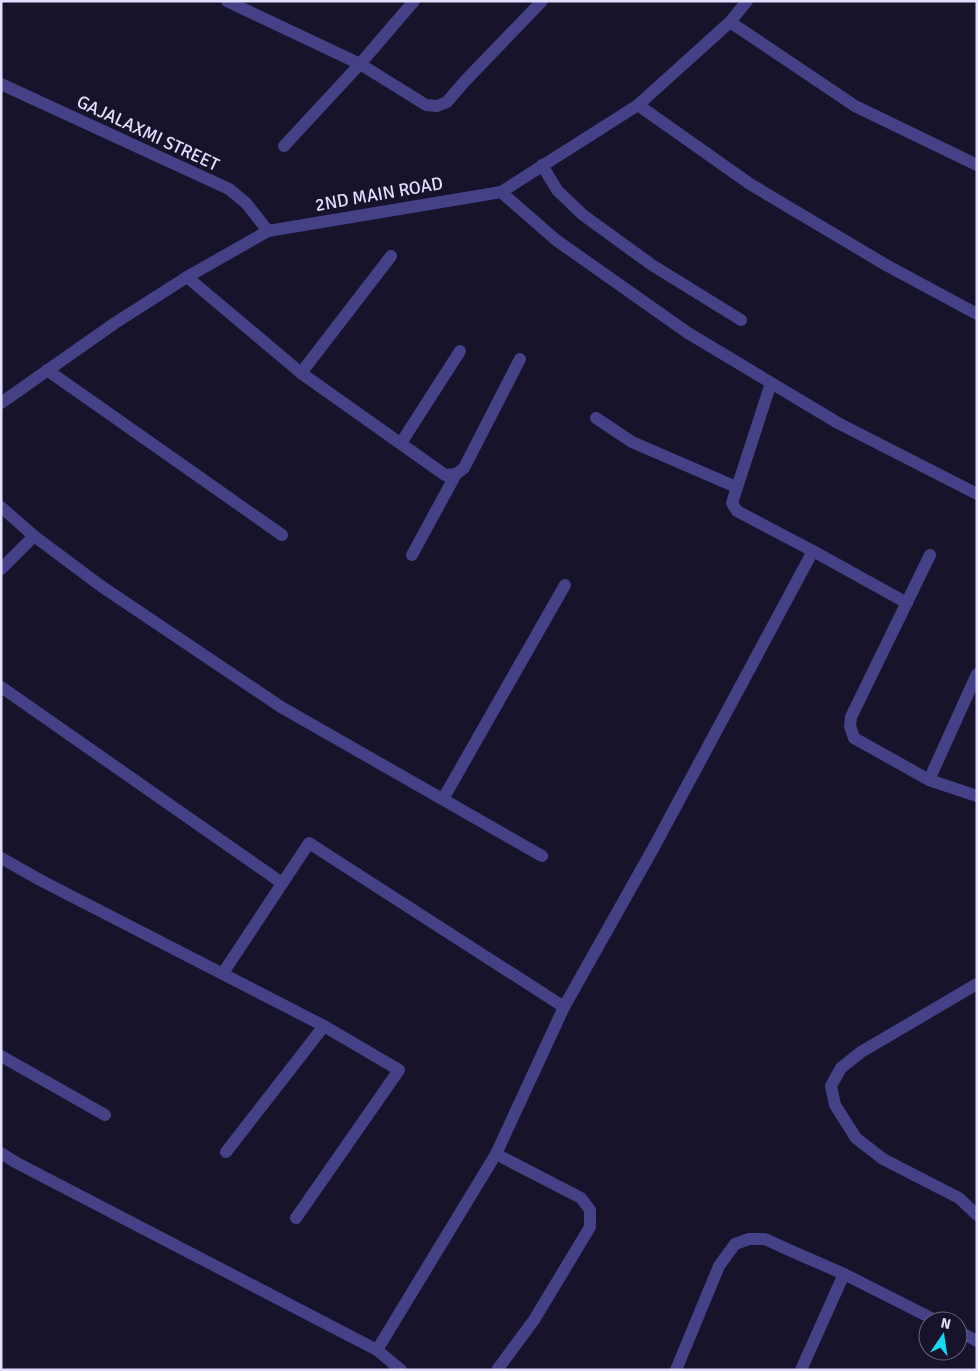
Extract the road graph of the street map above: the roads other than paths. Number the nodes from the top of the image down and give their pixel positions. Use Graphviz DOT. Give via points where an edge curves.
graph roads {
  1 [pos="227,1"];
  2 [pos="414,1"];
  3 [pos="542,1"];
  4 [pos="747,1"];
  5 [pos="730,22"];
  6 [pos="360,64"];
  7 [pos="1,84"];
  8 [pos="638,105"];
  9 [pos="284,146"];
  10 [pos="977,165"];
  11 [pos="542,166"];
  12 [pos="501,192"];
  13 [pos="268,231"];
  14 [pos="391,256"];
  15 [pos="187,278"];
  16 [pos="977,314"];
  17 [pos="741,320"];
  18 [pos="460,350"];
  19 [pos="520,359"];
  20 [pos="47,370"];
  21 [pos="301,373"];
  22 [pos="771,383"];
  23 [pos="1,403"];
  24 [pos="596,418"];
  25 [pos="401,443"];
  26 [pos="456,474"];
  27 [pos="736,487"];
  28 [pos="977,494"];
  29 [pos="1,507"];
  30 [pos="282,535"];
  31 [pos="34,536"];
  32 [pos="813,551"];
  33 [pos="412,555"];
  34 [pos="930,555"];
  35 [pos="1,569"];
  36 [pos="565,585"];
  37 [pos="907,603"];
  38 [pos="977,674"];
  39 [pos="1,687"];
  40 [pos="929,780"];
  41 [pos="977,796"];
  42 [pos="443,799"];
  43 [pos="542,856"];
  44 [pos="1,858"];
  45 [pos="282,883"];
  46 [pos="223,973"];
  47 [pos="977,984"];
  48 [pos="564,1007"];
  49 [pos="324,1026"];
  50 [pos="1,1056"];
  51 [pos="105,1115"];
  52 [pos="226,1152"];
  53 [pos="1,1153"];
  54 [pos="496,1154"];
  55 [pos="977,1215"];
  56 [pos="296,1218"];
  57 [pos="844,1274"];
  58 [pos="918,1311"];
  59 [pos="377,1350"];
  60 [pos="401,1370"];
  61 [pos="497,1370"];
  62 [pos="676,1370"];
  63 [pos="801,1370"];
  1 -- 6 [label="street"];
  2 -- 6 [label="street"];
  3 -- 6 [label="street" via="448,102 437,106 426,105"];
  4 -- 5 [label="street, 2ND MAIN ROAD"];
  5 -- 8 [label="street, 2ND MAIN ROAD"];
  5 -- 10 [label="street" via="855,106"];
  6 -- 9 [label="street"];
  7 -- 13 [label="street, GAJALAXMI STREET" via="229,189 246,203"];
  8 -- 11 [label="street, 2ND MAIN ROAD"];
  8 -- 16 [label="street" via="750,184"];
  11 -- 12 [label="street, 2ND MAIN ROAD"];
  11 -- 17 [label="street" via="557,190 583,215 652,265"];
  12 -- 13 [label="street, 2ND MAIN ROAD"];
  12 -- 22 [label="street" via="556,240 688,333"];
  13 -- 15 [label="street, 2ND MAIN ROAD"];
  14 -- 21 [label="street"];
  15 -- 20 [label="street, 2ND MAIN ROAD"];
  15 -- 21 [label="street"];
  18 -- 25 [label="street"];
  19 -- 26 [label="street" via="464,468"];
  20 -- 23 [label="street, 2ND MAIN ROAD"];
  20 -- 30 [label="street"];
  21 -- 25 [label="street"];
  22 -- 27 [label="street"];
  22 -- 28 [label="street" via="838,423"];
  24 -- 27 [label="street" via="632,442"];
  25 -- 26 [label="street" via="446,474"];
  26 -- 33 [label="street"];
  27 -- 32 [label="street" via="732,503 737,511"];
  29 -- 31 [label="street"];
  31 -- 35 [label="street"];
  31 -- 42 [label="street" via="101,586 281,707"];
  32 -- 37 [label="street"];
  32 -- 48 [label="street"];
  34 -- 37 [label="street"];
  36 -- 42 [label="street"];
  37 -- 40 [label="street" via="851,717 850,726 854,738"];
  38 -- 40 [label="street"];
  39 -- 45 [label="street"];
  40 -- 41 [label="street"];
  42 -- 43 [label="street"];
  44 -- 46 [label="street"];
  45 -- 46 [label="street"];
  45 -- 48 [label="street" via="309,844"];
  46 -- 49 [label="street"];
  47 -- 55 [label="street" via="861,1052 840,1068 831,1086 835,1105 856,1138 883,1158 959,1198"];
  48 -- 54 [label="street"];
  49 -- 52 [label="street"];
  49 -- 56 [label="street" via="399,1070"];
  50 -- 51 [label="street"];
  53 -- 59 [label="street"];
  54 -- 59 [label="street"];
  54 -- 61 [label="street" via="581,1198 590,1210 590,1227 534,1320"];
  57 -- 58 [label="street"];
  57 -- 62 [label="street" via="765,1239 749,1239 735,1244 719,1266"];
  57 -- 63 [label="street"];
  59 -- 60 [label="street"];
}
